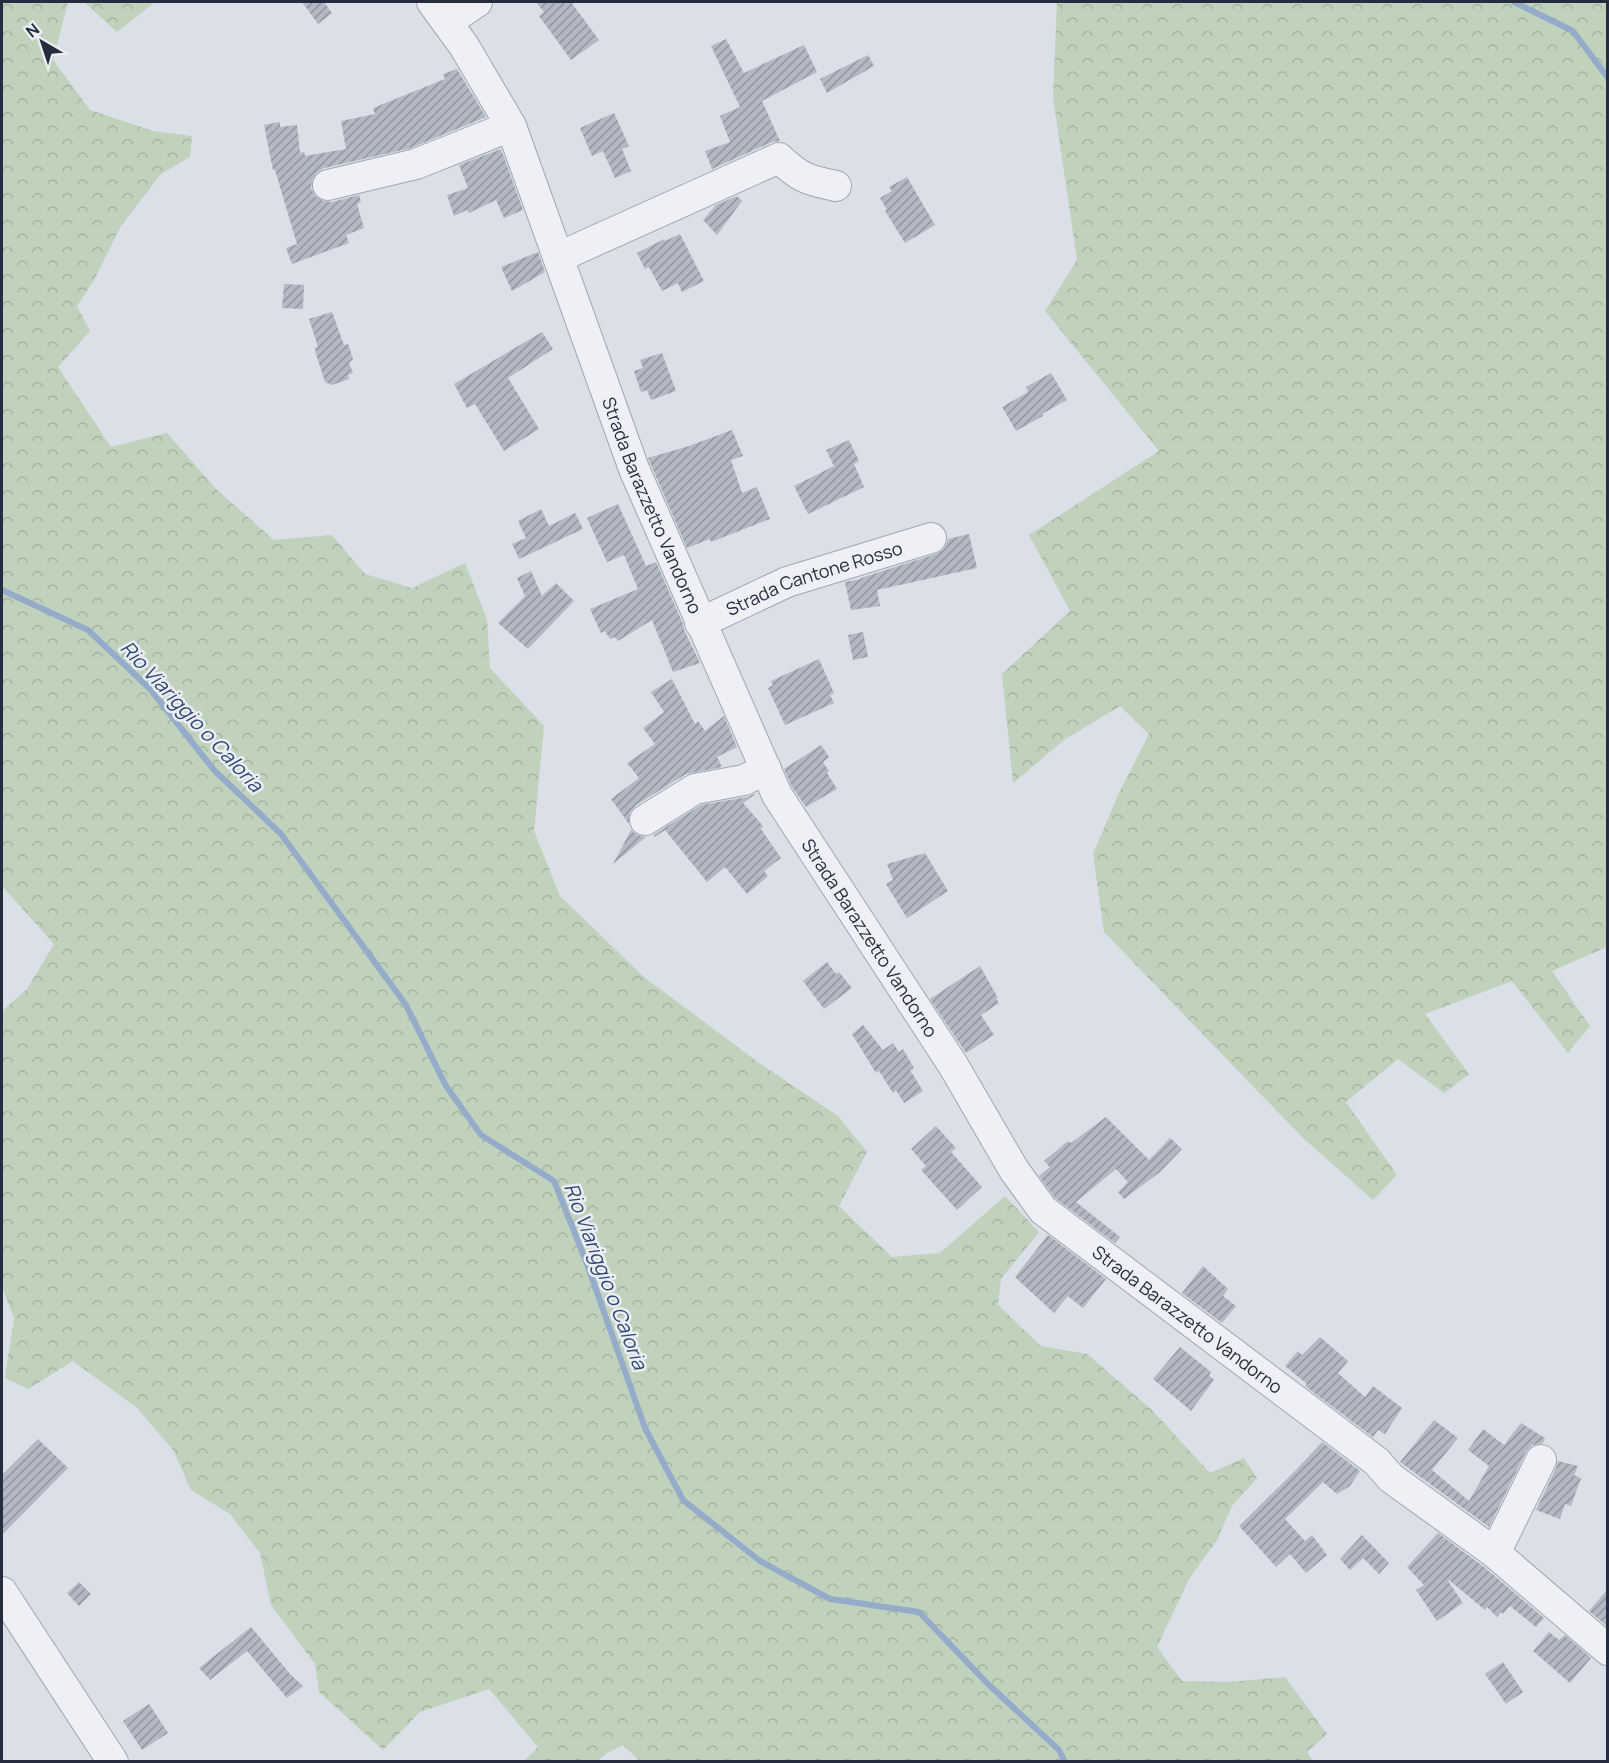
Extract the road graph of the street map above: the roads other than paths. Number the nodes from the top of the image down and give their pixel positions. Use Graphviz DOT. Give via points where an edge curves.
graph roads {
  1 [pos="477,2"];
  2 [pos="440,12"];
  3 [pos="511,126"];
  4 [pos="328,185"];
  5 [pos="836,186"];
  6 [pos="559,257"];
  7 [pos="931,538"];
  8 [pos="700,623"];
  9 [pos="766,768"];
  10 [pos="645,820"];
  11 [pos="1541,1460"];
  12 [pos="1495,1553"];
  13 [pos="2,1592"];
  14 [pos="1608,1650"];
  15 [pos="113,1761"];
  1 -- 2 [label="street"];
  2 -- 3 [label="street, Strada Barazzetto Vandorno"];
  3 -- 4 [label="street" via="416,164"];
  3 -- 6 [label="street, Strada Barazzetto Vandorno"];
  5 -- 6 [label="street" via="795,174 778,158"];
  6 -- 8 [label="street, Strada Barazzetto Vandorno" via="634,469"];
  7 -- 8 [label="street, Strada Cantone Rosso" via="787,582"];
  8 -- 9 [label="street, Strada Barazzetto Vandorno"];
  9 -- 10 [label="street" via="744,780 695,789"];
  9 -- 12 [label="street, Strada Barazzetto Vandorno" via="777,795 1043,1210 1376,1461 1391,1478"];
  11 -- 12 [label="street"];
  12 -- 14 [label="street, Strada Barazzetto Vandorno"];
  13 -- 15 [label="street"];
}
